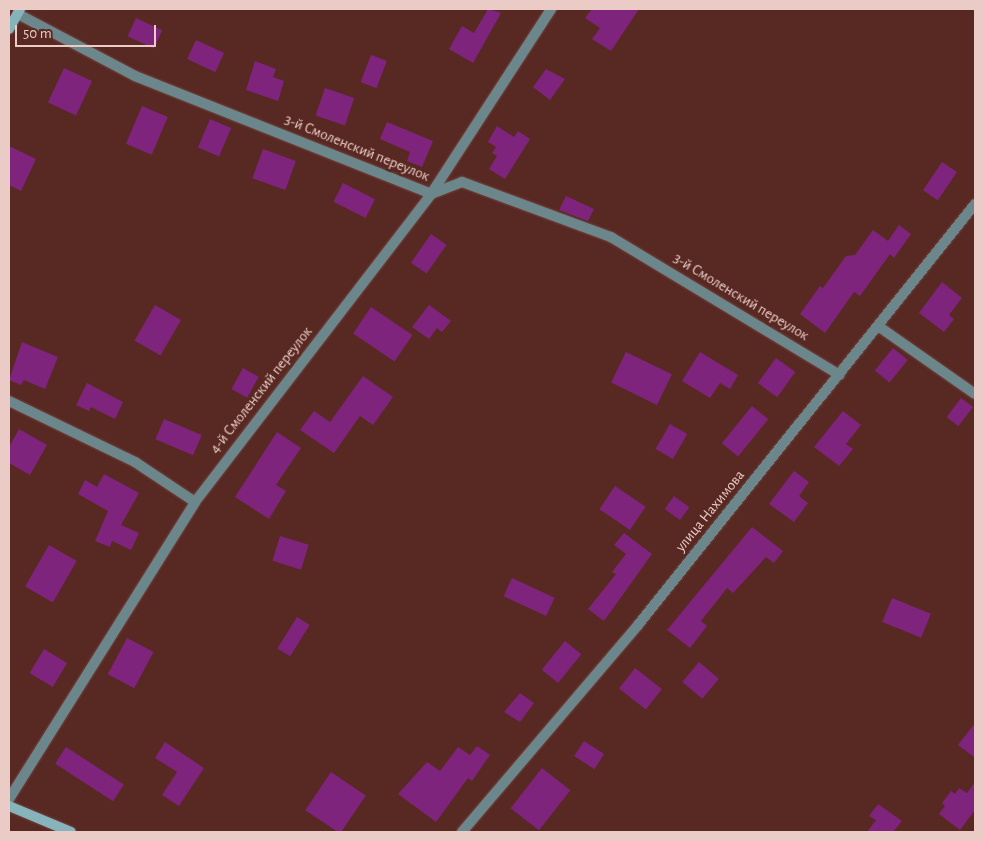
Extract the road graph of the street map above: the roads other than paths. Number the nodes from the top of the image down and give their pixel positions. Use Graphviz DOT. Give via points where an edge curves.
graph roads {
  1 [pos="551,9"];
  2 [pos="19,11"];
  3 [pos="9,29"];
  4 [pos="431,194"];
  5 [pos="975,204"];
  6 [pos="878,326"];
  7 [pos="840,375"];
  8 [pos="975,394"];
  9 [pos="9,401"];
  10 [pos="195,502"];
  11 [pos="9,799"];
  12 [pos="9,806"];
  13 [pos="71,832"];
  14 [pos="462,832"];
  1 -- 4 [label="street, 4-й Смоленский переулок"];
  2 -- 3 [label="street"];
  2 -- 4 [label="street, 3-й Смоленский переулок" via="135,76"];
  4 -- 7 [label="street, 3-й Смоленский переулок" via="462,182 611,237"];
  4 -- 10 [label="street, 4-й Смоленский переулок"];
  5 -- 6 [label="street, улица Нахимова"];
  6 -- 7 [label="street, улица Нахимова"];
  6 -- 8 [label="street"];
  7 -- 14 [label="street, улица Нахимова" via="638,625"];
  9 -- 10 [label="street" via="135,462"];
  10 -- 11 [label="street, 4-й Смоленский переулок"];
  12 -- 13 [label="street"];
}
